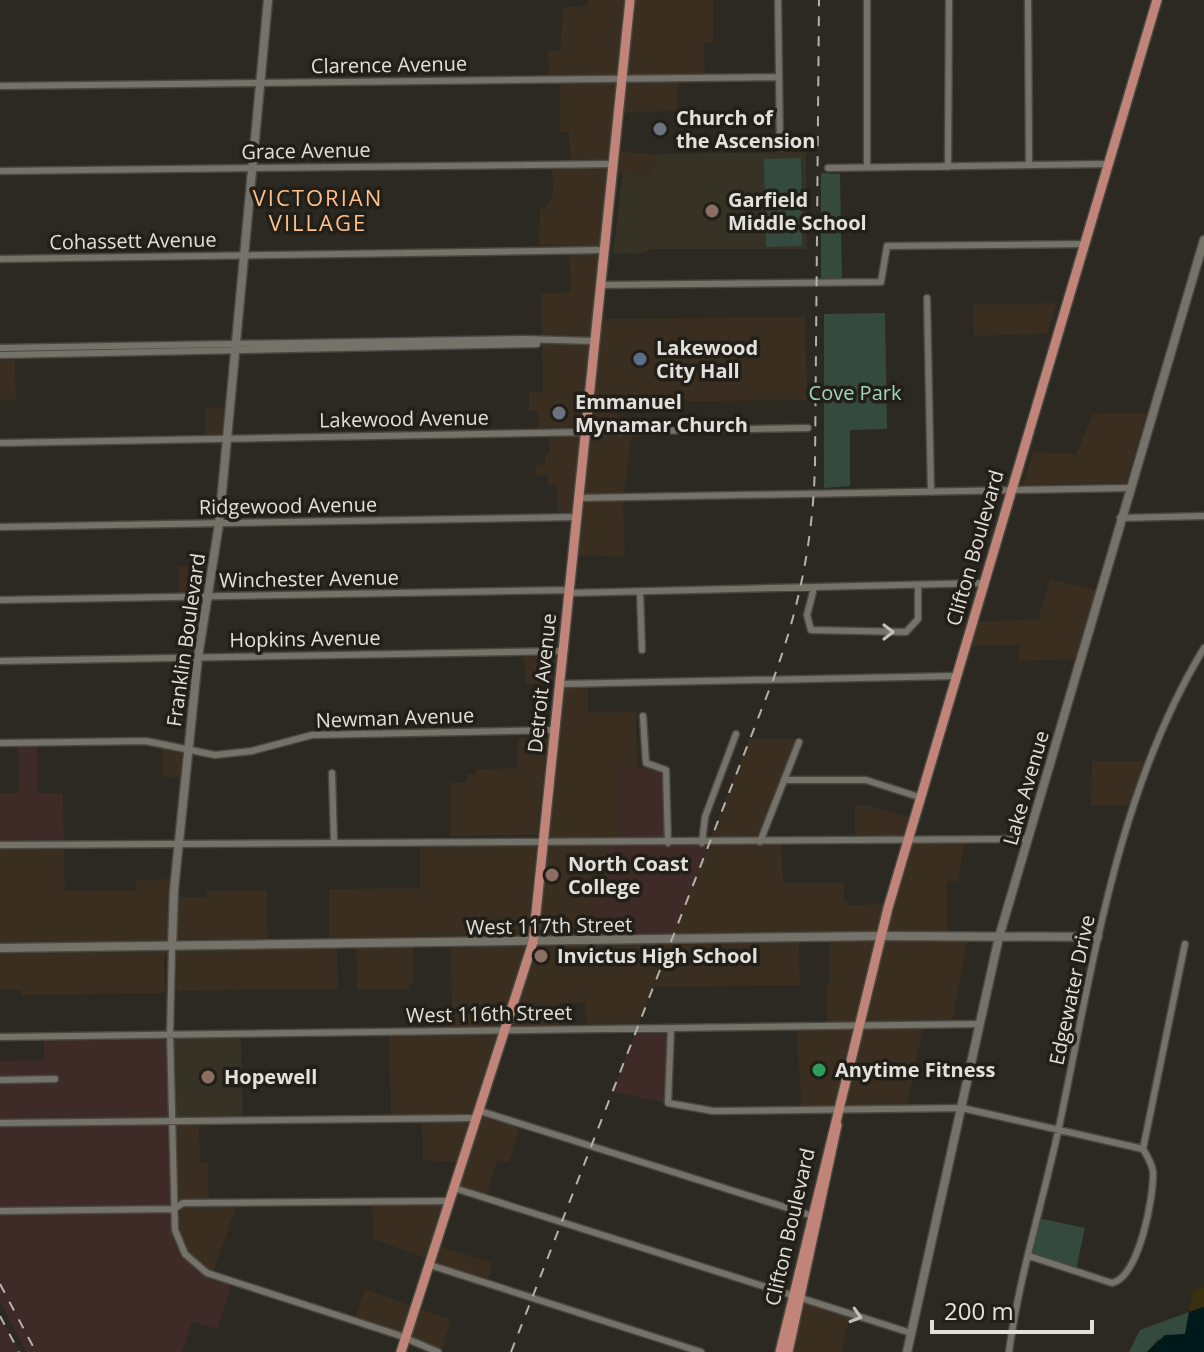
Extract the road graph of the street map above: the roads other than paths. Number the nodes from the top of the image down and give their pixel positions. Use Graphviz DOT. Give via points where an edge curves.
graph roads {
  1 [pos="268,0"];
  2 [pos="630,0"];
  3 [pos="778,0"];
  4 [pos="867,0"];
  5 [pos="949,0"];
  6 [pos="1028,0"];
  7 [pos="1157,0"];
  8 [pos="778,77"];
  9 [pos="622,78"];
  10 [pos="262,82"];
  11 [pos="0,86"];
  12 [pos="780,148"];
  13 [pos="613,164"];
  14 [pos="1108,164"];
  15 [pos="1029,165"];
  16 [pos="867,167"];
  17 [pos="948,167"];
  18 [pos="255,168"];
  19 [pos="828,168"];
  20 [pos="0,171"];
  21 [pos="1204,240"];
  22 [pos="1084,244"];
  23 [pos="603,250"];
  24 [pos="246,255"];
  25 [pos="0,259"];
  26 [pos="600,285"];
  27 [pos="927,298"];
  28 [pos="594,341"];
  29 [pos="235,347"];
  30 [pos="0,348"];
  31 [pos="103,350"];
  32 [pos="0,355"];
  33 [pos="808,428"];
  34 [pos="585,432"];
  35 [pos="225,438"];
  36 [pos="0,443"];
  37 [pos="1129,488"];
  38 [pos="1011,490"];
  39 [pos="931,492"];
  40 [pos="578,498"];
  41 [pos="1204,516"];
  42 [pos="576,517"];
  43 [pos="1120,518"];
  44 [pos="219,524"];
  45 [pos="0,527"];
  46 [pos="984,583"];
  47 [pos="918,585"];
  48 [pos="814,588"];
  49 [pos="570,591"];
  50 [pos="640,592"];
  51 [pos="205,597"];
  52 [pos="0,600"];
  53 [pos="1204,648"];
  54 [pos="642,650"];
  55 [pos="563,651"];
  56 [pos="198,657"];
  57 [pos="0,661"];
  58 [pos="955,676"];
  59 [pos="560,684"];
  60 [pos="643,716"];
  61 [pos="555,730"];
  62 [pos="736,734"];
  63 [pos="799,742"];
  64 [pos="0,743"];
  65 [pos="188,752"];
  66 [pos="332,773"];
  67 [pos="784,780"];
  68 [pos="919,797"];
  69 [pos="1027,839"];
  70 [pos="334,841"];
  71 [pos="907,841"];
  72 [pos="543,842"];
  73 [pos="760,842"];
  74 [pos="178,843"];
  75 [pos="668,843"];
  76 [pos="702,843"];
  77 [pos="0,845"];
  78 [pos="881,936"];
  79 [pos="999,937"];
  80 [pos="1098,937"];
  81 [pos="533,942"];
  82 [pos="1185,944"];
  83 [pos="172,947"];
  84 [pos="0,948"];
  85 [pos="978,1024"];
  86 [pos="858,1026"];
  87 [pos="671,1028"];
  88 [pos="504,1030"];
  89 [pos="170,1034"];
  90 [pos="0,1037"];
  91 [pos="55,1079"];
  92 [pos="0,1080"];
  93 [pos="962,1108"];
  94 [pos="838,1110"];
  95 [pos="478,1114"];
  96 [pos="172,1121"];
  97 [pos="0,1123"];
  98 [pos="1058,1130"];
  99 [pos="1143,1149"];
  100 [pos="454,1188"];
  101 [pos="449,1201"];
  102 [pos="174,1209"];
  103 [pos="0,1211"];
  104 [pos="815,1217"];
  105 [pos="1029,1256"];
  106 [pos="430,1265"];
  107 [pos="796,1298"];
  108 [pos="911,1333"];
  109 [pos="405,1339"];
  110 [pos="401,1352"];
  111 [pos="438,1352"];
  112 [pos="701,1352"];
  113 [pos="780,1352"];
  114 [pos="788,1352"];
  115 [pos="907,1352"];
  116 [pos="1009,1352"];
  1 -- 10 [label="street, Franklin Boulevard"];
  2 -- 9 [label="main road, Detroit Avenue"];
  3 -- 8 [label="street"];
  4 -- 16 [label="street"];
  5 -- 17 [label="street"];
  6 -- 15 [label="street"];
  7 -- 14 [label="main road, Clifton Boulevard"];
  8 -- 9 [label="street, Clarence Avenue"];
  8 -- 12 [label="street"];
  9 -- 10 [label="street, Clarence Avenue"];
  9 -- 13 [label="main road, Detroit Avenue"];
  10 -- 11 [label="street, Clarence Avenue"];
  10 -- 18 [label="street, Franklin Boulevard"];
  13 -- 18 [label="street, Grace Avenue"];
  13 -- 23 [label="main road, Detroit Avenue"];
  14 -- 15 [label="street"];
  14 -- 22 [label="main road, Clifton Boulevard"];
  15 -- 17 [label="street"];
  16 -- 17 [label="street"];
  16 -- 19 [label="street"];
  18 -- 20 [label="street, Grace Avenue"];
  18 -- 24 [label="street, Franklin Boulevard"];
  21 -- 37 [label="street, Lake Avenue"];
  22 -- 26 [label="street" via="887,246 881,282"];
  22 -- 38 [label="main road, Clifton Boulevard"];
  23 -- 24 [label="street, Cohassett Avenue"];
  23 -- 26 [label="main road, Detroit Avenue"];
  24 -- 25 [label="street, Cohassett Avenue"];
  24 -- 29 [label="street, Franklin Boulevard"];
  26 -- 28 [label="main road, Detroit Avenue"];
  27 -- 39 [label="street"];
  28 -- 29 [label="street"];
  28 -- 34 [label="main road, Detroit Avenue"];
  29 -- 31 [label="street"];
  29 -- 35 [label="street, Franklin Boulevard"];
  30 -- 31 [label="street"];
  31 -- 32 [label="street"];
  33 -- 34 [label="street, Lakewood Avenue"];
  34 -- 35 [label="street, Lakewood Avenue"];
  34 -- 40 [label="main road, Detroit Avenue"];
  35 -- 36 [label="street, Lakewood Avenue"];
  35 -- 44 [label="street, Franklin Boulevard"];
  37 -- 38 [label="street"];
  37 -- 43 [label="street, Lake Avenue"];
  38 -- 39 [label="street"];
  38 -- 46 [label="main road, Clifton Boulevard"];
  39 -- 40 [label="street"];
  40 -- 42 [label="main road, Detroit Avenue"];
  41 -- 43 [label="street"];
  42 -- 44 [label="street, Ridgewood Avenue"];
  42 -- 49 [label="main road, Detroit Avenue"];
  43 -- 69 [label="street, Lake Avenue"];
  44 -- 45 [label="street, Ridgewood Avenue"];
  44 -- 51 [label="street, Franklin Boulevard"];
  46 -- 47 [label="street, Winchester Avenue"];
  46 -- 58 [label="main road, Clifton Boulevard"];
  47 -- 48 [label="street, Winchester Avenue"];
  48 -- 47 [label="street, one-way" via="807,620 811,630 909,631 918,619"];
  48 -- 50 [label="street, Winchester Avenue"];
  49 -- 50 [label="street, Winchester Avenue"];
  49 -- 51 [label="street, Winchester Avenue"];
  49 -- 55 [label="main road, Detroit Avenue"];
  50 -- 54 [label="street"];
  51 -- 52 [label="street, Winchester Avenue"];
  51 -- 56 [label="street, Franklin Boulevard"];
  53 -- 80 [label="street, Edgewater Drive" via="1171,707 1147,768"];
  55 -- 56 [label="street, Hopkins Avenue"];
  55 -- 59 [label="main road, Detroit Avenue"];
  56 -- 57 [label="street, Hopkins Avenue"];
  56 -- 65 [label="street, Franklin Boulevard"];
  58 -- 59 [label="street"];
  58 -- 68 [label="main road, Clifton Boulevard"];
  59 -- 61 [label="main road, Detroit Avenue"];
  60 -- 75 [label="street" via="646,763 666,770"];
  61 -- 65 [label="street, Newman Avenue" via="312,735 252,751"];
  61 -- 72 [label="main road, Detroit Avenue"];
  62 -- 76 [label="street" via="705,817"];
  63 -- 67 [label="street"];
  64 -- 65 [label="street, Newman Avenue" via="146,741"];
  65 -- 74 [label="street, Franklin Boulevard"];
  66 -- 70 [label="street"];
  67 -- 68 [label="street" via="866,780"];
  67 -- 73 [label="street"];
  68 -- 71 [label="main road, Clifton Boulevard"];
  69 -- 71 [label="street"];
  69 -- 79 [label="street, Lake Avenue"];
  70 -- 72 [label="street"];
  70 -- 74 [label="street"];
  71 -- 73 [label="street"];
  71 -- 78 [label="main road, Clifton Boulevard"];
  72 -- 75 [label="street"];
  72 -- 81 [label="main road, Detroit Avenue"];
  73 -- 76 [label="street"];
  74 -- 77 [label="street"];
  74 -- 83 [label="street, Franklin Boulevard"];
  75 -- 76 [label="street"];
  78 -- 79 [label="street, West 117th Street"];
  78 -- 81 [label="street, West 117th Street"];
  78 -- 86 [label="main road, Clifton Boulevard"];
  79 -- 80 [label="street, West 117th Street"];
  79 -- 85 [label="street, Lake Avenue"];
  80 -- 98 [label="street, Edgewater Drive"];
  81 -- 83 [label="street, West 117th Street"];
  81 -- 88 [label="main road, Detroit Avenue"];
  82 -- 99 [label="street"];
  83 -- 84 [label="street, West 117th Street"];
  83 -- 89 [label="street, Franklin Boulevard"];
  85 -- 86 [label="street, West 116th Street"];
  85 -- 93 [label="street, Lake Avenue"];
  86 -- 87 [label="street, West 116th Street"];
  86 -- 94 [label="main road, Clifton Boulevard"];
  87 -- 88 [label="street, West 116th Street"];
  87 -- 94 [label="street" via="668,1103 713,1111"];
  88 -- 89 [label="street, West 116th Street"];
  88 -- 95 [label="main road, Detroit Avenue"];
  89 -- 90 [label="street, West 116th Street"];
  89 -- 96 [label="street, Franklin Boulevard"];
  91 -- 92 [label="street"];
  93 -- 94 [label="street"];
  93 -- 98 [label="street"];
  93 -- 108 [label="street, Lake Avenue"];
  94 -- 104 [label="main road, Clifton Boulevard"];
  95 -- 96 [label="street"];
  95 -- 100 [label="main road, Detroit Avenue"];
  95 -- 104 [label="street"];
  96 -- 97 [label="street"];
  96 -- 102 [label="street, Franklin Boulevard"];
  98 -- 99 [label="street"];
  98 -- 105 [label="street, Edgewater Drive"];
  99 -- 105 [label="street" via="1153,1171 1151,1192 1134,1262 1123,1278 1106,1283"];
  100 -- 101 [label="main road, Detroit Avenue"];
  100 -- 107 [label="street"];
  101 -- 102 [label="street" via="183,1203"];
  101 -- 106 [label="main road, Detroit Avenue"];
  102 -- 103 [label="street"];
  102 -- 109 [label="street, Franklin Boulevard" via="180,1246 207,1273"];
  104 -- 107 [label="main road, Clifton Boulevard"];
  105 -- 116 [label="street, Edgewater Drive"];
  106 -- 109 [label="main road, Detroit Avenue"];
  106 -- 112 [label="street"];
  107 -- 108 [label="street, one-way"];
  107 -- 113 [label="main road, Clifton Boulevard"];
  107 -- 114 [label="main road, Clifton Boulevard"];
  108 -- 115 [label="street, Lake Avenue"];
  109 -- 110 [label="main road, Detroit Avenue"];
  109 -- 111 [label="street"];
}
